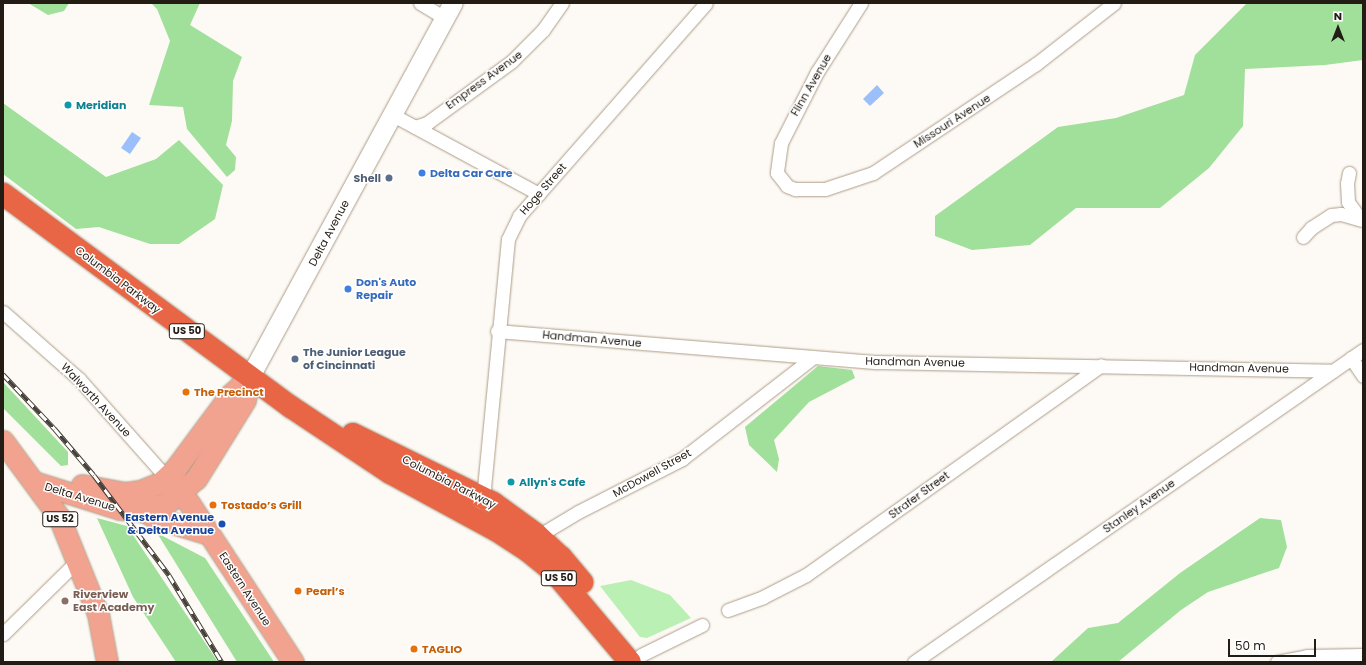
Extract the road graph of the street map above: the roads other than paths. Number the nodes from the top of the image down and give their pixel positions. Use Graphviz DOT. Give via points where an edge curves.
graph roads {
  1 [pos="420,3"];
  2 [pos="562,3"];
  3 [pos="706,3"];
  4 [pos="861,3"];
  5 [pos="1114,3"];
  6 [pos="449,10"];
  7 [pos="391,114"];
  8 [pos="415,128"];
  9 [pos="777,173"];
  10 [pos="1349,173"];
  11 [pos="3,194"];
  12 [pos="539,194"];
  13 [pos="1361,220"];
  14 [pos="1303,237"];
  15 [pos="3,312"];
  16 [pos="498,331"];
  17 [pos="1363,350"];
  18 [pos="812,358"];
  19 [pos="1351,358"];
  20 [pos="1101,365"];
  21 [pos="1333,371"];
  22 [pos="1363,376"];
  23 [pos="249,378"];
  24 [pos="292,407"];
  25 [pos="3,441"];
  26 [pos="373,461"];
  27 [pos="167,478"];
  28 [pos="34,482"];
  29 [pos="181,494"];
  30 [pos="480,497"];
  31 [pos="143,511"];
  32 [pos="469,516"];
  33 [pos="209,534"];
  34 [pos="530,542"];
  35 [pos="78,560"];
  36 [pos="728,610"];
  37 [pos="702,625"];
  38 [pos="3,634"];
  39 [pos="1363,655"];
  40 [pos="639,660"];
  41 [pos="107,662"];
  42 [pos="293,662"];
  43 [pos="914,662"];
  44 [pos="1277,662"];
  1 -- 6 [label="street"];
  2 -- 8 [label="street, Empress Avenue" via="538,36 512,61 427,123"];
  3 -- 12 [label="street, Hoge Street"];
  4 -- 9 [label="street, Flinn Avenue" via="787,128 777,160"];
  5 -- 9 [label="street, Missouri Avenue" via="1024,72 873,173 841,185 810,190 795,190 787,186"];
  6 -- 7 [label="main road, Delta Avenue"];
  7 -- 8 [label="street"];
  7 -- 23 [label="main road, Delta Avenue"];
  8 -- 12 [label="street"];
  10 -- 13 [label="street" via="1347,197"];
  11 -- 23 [label="highway, Columbia Parkway / US 50"];
  12 -- 16 [label="street, Hoge Street" via="519,216 508,239"];
  13 -- 14 [label="street" via="1341,214 1331,215 1311,228"];
  15 -- 27 [label="street, Walworth Avenue" via="79,378"];
  16 -- 18 [label="street, Handman Avenue"];
  16 -- 30 [label="street, Hoge Street" via="484,488"];
  17 -- 19 [label="street, Stanley Avenue"];
  18 -- 20 [label="street, Handman Avenue" via="877,362"];
  18 -- 34 [label="street, McDowell Street" via="682,459"];
  19 -- 21 [label="street, Stanley Avenue"];
  19 -- 22 [label="street"];
  20 -- 21 [label="street, Handman Avenue"];
  20 -- 36 [label="street, Strafer Street" via="806,575 763,597"];
  21 -- 43 [label="street, Stanley Avenue"];
  23 -- 24 [label="highway, Columbia Parkway / US 50"];
  23 -- 27 [label="main road, Delta Avenue" via="230,395"];
  23 -- 29 [label="main road, Delta Avenue" via="245,400 196,479"];
  24 -- 26 [label="highway, Columbia Parkway / US 50"];
  24 -- 30 [label="highway, Columbia Parkway / US 50"];
  25 -- 28 [label="main road, US 52"];
  26 -- 30 [label="highway" via="422,473 471,500"];
  26 -- 32 [label="highway, Columbia Parkway / US 50"];
  27 -- 28 [label="main road, Delta Avenue" via="151,488 124,493 71,482"];
  27 -- 29 [label="main road, Eastern Avenue"];
  28 -- 31 [label="main road, Delta Avenue" via="110,507"];
  28 -- 35 [label="main road, US 52" via="59,517"];
  29 -- 31 [label="main road, Delta Avenue" via="155,508"];
  29 -- 33 [label="main road, Eastern Avenue"];
  30 -- 32 [label="street, Hoge Street"];
  30 -- 34 [label="highway, Columbia Parkway / US 50"];
  31 -- 33 [label="main road" via="156,518"];
  32 -- 34 [label="highway, Columbia Parkway / US 50"];
  33 -- 42 [label="main road, Eastern Avenue"];
  34 -- 40 [label="highway, Columbia Parkway / US 50" via="555,573"];
  35 -- 38 [label="street"];
  35 -- 41 [label="main road, US 52" via="98,614"];
  37 -- 40 [label="street"];
  39 -- 44 [label="street" via="1307,656"];
}
